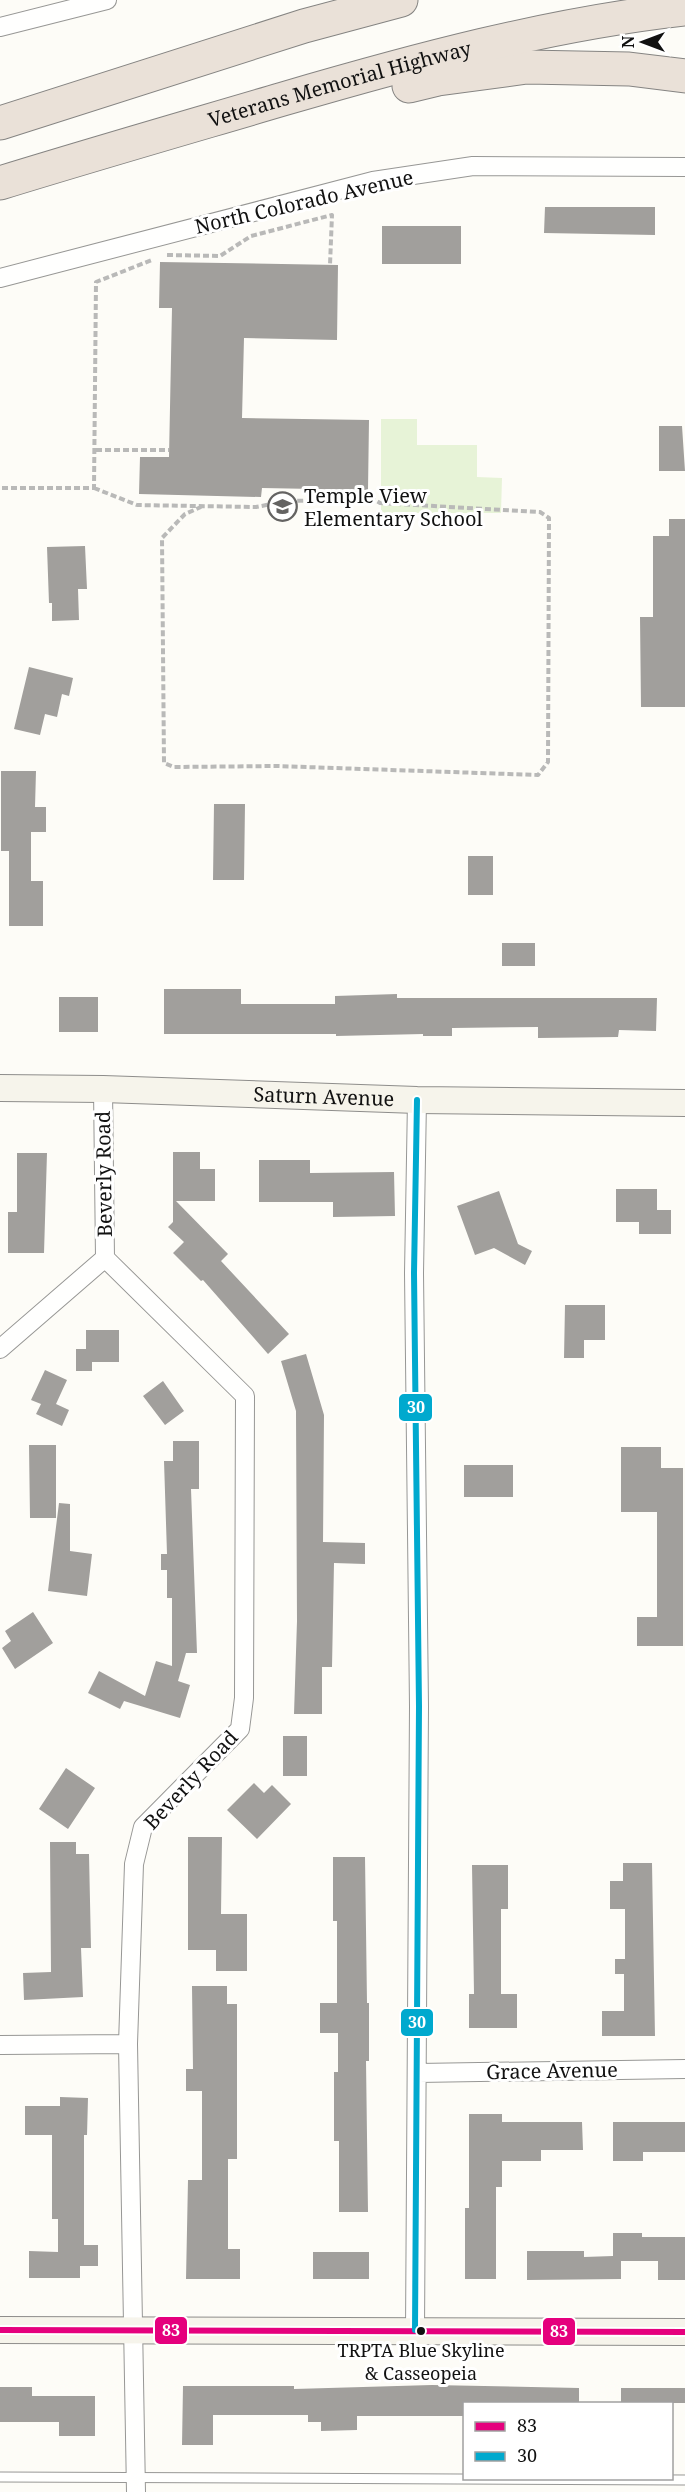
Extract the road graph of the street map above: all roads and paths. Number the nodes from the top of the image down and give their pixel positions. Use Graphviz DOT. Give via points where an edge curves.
graph roads {
  1 [pos="107,0"];
  2 [pos="401,0"];
  3 [pos="685,9"];
  4 [pos="304,26"];
  5 [pos="0,27"];
  6 [pos="685,76"];
  7 [pos="0,105"];
  8 [pos="0,123"];
  9 [pos="85,157"];
  10 [pos="685,167"];
  11 [pos="0,183"];
  12 [pos="165,255"];
  13 [pos="155,259"];
  14 [pos="330,265"];
  15 [pos="0,278"];
  16 [pos="96,450"];
  17 [pos="169,450"];
  18 [pos="2,488"];
  19 [pos="94,488"];
  20 [pos="201,507"];
  21 [pos="0,1088"];
  22 [pos="103,1089"];
  23 [pos="417,1100"];
  24 [pos="685,1103"];
  25 [pos="105,1258"];
  26 [pos="0,1349"];
  27 [pos="128,2044"];
  28 [pos="0,2045"];
  29 [pos="685,2069"];
  30 [pos="418,2073"];
  31 [pos="0,2330"];
  32 [pos="415,2330"];
  33 [pos="132,2331"];
  34 [pos="685,2332"];
  35 [pos="0,2477"];
  36 [pos="685,2480"];
  37 [pos="136,2485"];
  1 -- 5 [label="street"];
  2 -- 4 [label="highway"];
  3 -- 9 [label="highway, Veterans Memorial Highway" via="573,27 400,65"];
  4 -- 7 [label="highway"];
  4 -- 8 [label="highway"];
  6 -- 9 [label="highway" via="629,69 526,67 438,79"];
  9 -- 11 [label="highway, Veterans Memorial Highway"];
  10 -- 15 [label="street, North Colorado Avenue" via="473,166 373,181"];
  12 -- 14 [label="path" via="220,256 251,236 332,215"];
  13 -- 16 [label="path" via="96,282"];
  16 -- 17 [label="path"];
  16 -- 19 [label="path"];
  18 -- 19 [label="path"];
  19 -- 20 [label="path" via="137,505"];
  20 -- 20 [label="path" via="373,499 380,503 540,512 549,518 548,762 538,775 276,766 174,767 164,762 162,538 185,514"];
  21 -- 22 [label="street, Saturn Avenue"];
  22 -- 23 [label="street, Saturn Avenue"];
  22 -- 25 [label="street, Beverly Road"];
  23 -- 24 [label="street, Saturn Avenue"];
  23 -- 30 [label="street" via="414,1273"];
  25 -- 26 [label="street"];
  25 -- 27 [label="street, Beverly Road" via="245,1396 244,1698 240,1729 143,1827 134,1864"];
  27 -- 28 [label="street"];
  27 -- 33 [label="street, Beverly Road"];
  29 -- 30 [label="street, Grace Avenue"];
  30 -- 32 [label="street"];
  31 -- 33 [label="street"];
  32 -- 33 [label="street"];
  32 -- 34 [label="street"];
  33 -- 37 [label="street, Beverly Road"];
  35 -- 37 [label="lane"];
  36 -- 37 [label="lane"];
}
